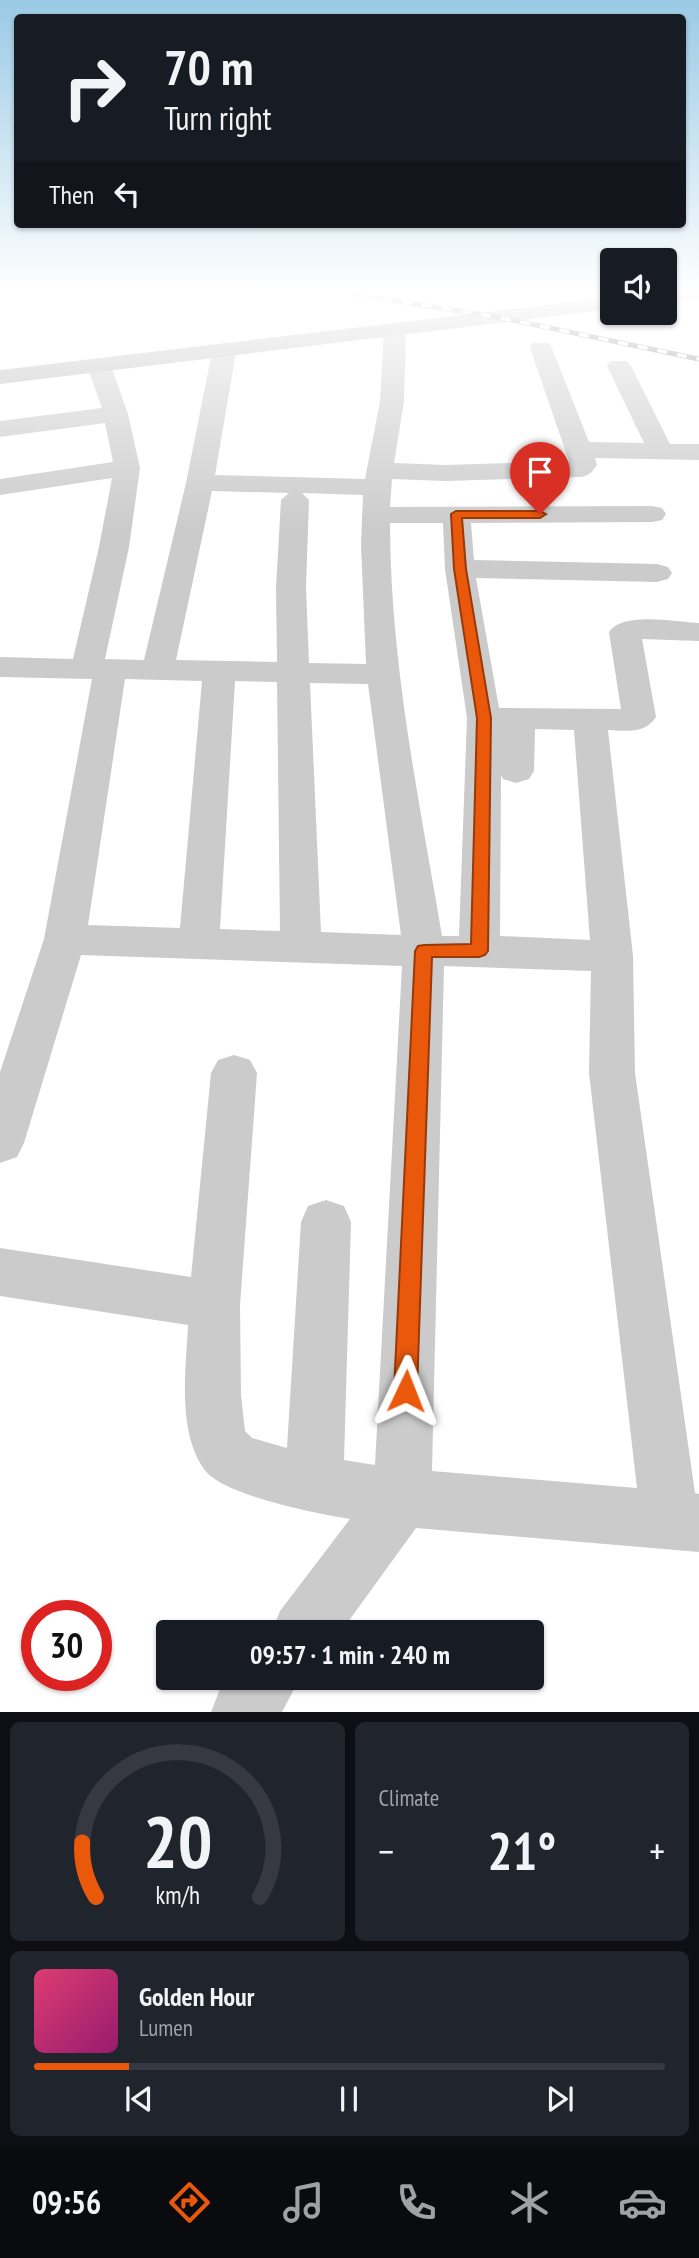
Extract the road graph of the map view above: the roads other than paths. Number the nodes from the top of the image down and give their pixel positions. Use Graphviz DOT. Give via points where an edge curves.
graph roads {
  1 [pos="73,369"];
  2 [pos="100,369"];
  3 [pos="221,369"];
  4 [pos="393,369"];
  5 [pos="549,369"];
  6 [pos="620,369"];
  7 [pos="0,377"];
  8 [pos="116,414"];
  9 [pos="0,429"];
  10 [pos="578,450"];
  11 [pos="661,452"];
  12 [pos="699,452"];
  13 [pos="127,468"];
  14 [pos="200,483"];
  15 [pos="0,487"];
  16 [pos="378,491"];
  17 [pos="295,500"];
  18 [pos="456,514"];
  19 [pos="652,514"];
  20 [pos="460,569"];
  21 [pos="657,573"];
  22 [pos="699,632"];
  23 [pos="98,668"];
  24 [pos="158,670"];
  25 [pos="219,671"];
  26 [pos="292,672"];
  27 [pos="382,674"];
  28 [pos="2,676"];
  29 [pos="501,718"];
  30 [pos="590,721"];
  31 [pos="516,771"];
  32 [pos="65,939"];
  33 [pos="199,942"];
  34 [pos="301,947"];
  35 [pos="424,951"];
  36 [pos="479,951"];
  37 [pos="612,957"];
  38 [pos="234,1073"];
  39 [pos="0,1143"];
  40 [pos="326,1222"];
  41 [pos="0,1272"];
  42 [pos="214,1306"];
  43 [pos="314,1484"];
  44 [pos="402,1498"];
  45 [pos="684,1522"];
  46 [pos="312,1620"];
  47 [pos="259,1690"];
  48 [pos="243,1712"];
  1 -- 7 [label="street"];
  2 -- 8 [label="street"];
  3 -- 14 [label="street"];
  4 -- 16 [label="street"];
  5 -- 10 [label="street"];
  6 -- 11 [label="street"];
  8 -- 9 [label="street"];
  8 -- 13 [label="street"];
  10 -- 11 [label="street"];
  10 -- 16 [label="street" via="584,465 576,470 446,473"];
  11 -- 12 [label="street"];
  13 -- 15 [label="street"];
  13 -- 23 [label="street"];
  14 -- 16 [label="street"];
  14 -- 24 [label="street"];
  16 -- 18 [label="street"];
  16 -- 27 [label="street"];
  17 -- 26 [label="street"];
  18 -- 19 [label="street"];
  18 -- 20 [label="street"];
  20 -- 21 [label="street"];
  20 -- 29 [label="street"];
  22 -- 30 [label="street" via="625,632 639,717"];
  23 -- 24 [label="street"];
  23 -- 28 [label="street"];
  23 -- 32 [label="street"];
  24 -- 25 [label="street"];
  25 -- 26 [label="street"];
  25 -- 33 [label="street"];
  26 -- 27 [label="street"];
  26 -- 34 [label="street"];
  27 -- 35 [label="street"];
  29 -- 30 [label="street"];
  29 -- 31 [label="street"];
  29 -- 36 [label="street"];
  30 -- 37 [label="street"];
  32 -- 33 [label="street"];
  32 -- 39 [label="street"];
  33 -- 34 [label="street"];
  34 -- 35 [label="street"];
  35 -- 36 [label="street"];
  35 -- 44 [label="street"];
  36 -- 37 [label="street"];
  37 -- 45 [label="street" via="612,1073"];
  38 -- 42 [label="street"];
  40 -- 43 [label="street"];
  41 -- 42 [label="street"];
  42 -- 43 [label="street" via="220,1443 237,1462"];
  43 -- 44 [label="street"];
  44 -- 45 [label="street"];
  44 -- 46 [label="street"];
  47 -- 48 [label="street"];
}
